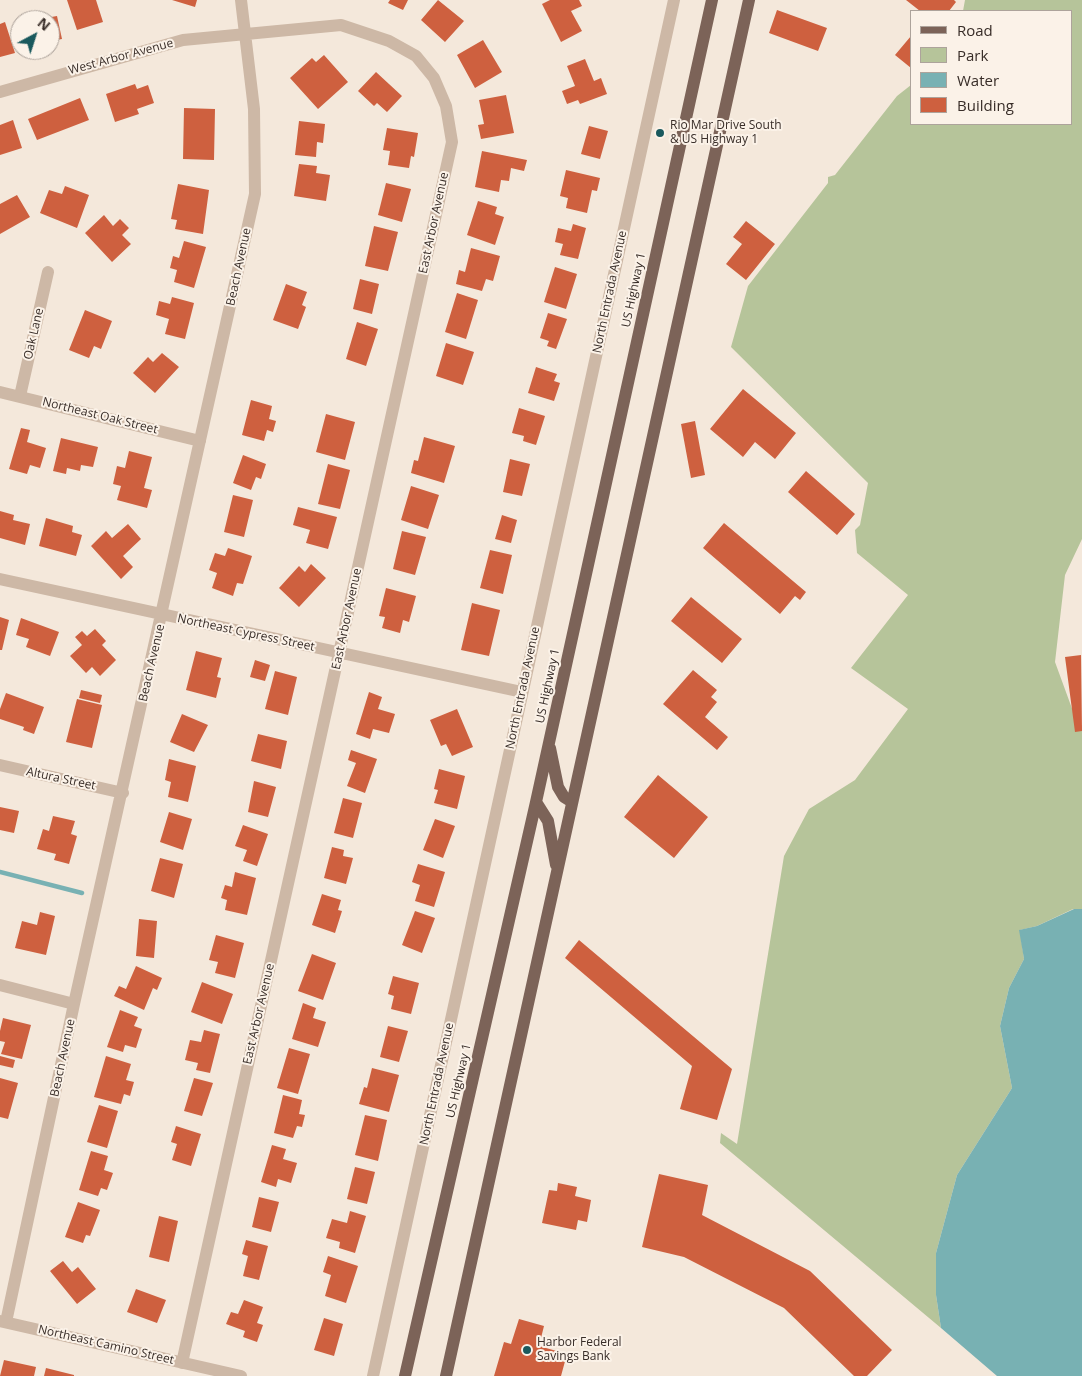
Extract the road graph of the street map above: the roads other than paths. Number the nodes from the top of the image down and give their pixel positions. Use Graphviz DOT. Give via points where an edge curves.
graph roads {
  1 [pos="241,0"];
  2 [pos="674,0"];
  3 [pos="712,0"];
  4 [pos="749,0"];
  5 [pos="244,34"];
  6 [pos="0,92"];
  7 [pos="48,272"];
  8 [pos="0,392"];
  9 [pos="20,396"];
  10 [pos="200,441"];
  11 [pos="0,578"];
  12 [pos="163,615"];
  13 [pos="340,653"];
  14 [pos="522,692"];
  15 [pos="549,744"];
  16 [pos="0,766"];
  17 [pos="123,792"];
  18 [pos="536,802"];
  19 [pos="572,802"];
  20 [pos="557,870"];
  21 [pos="0,985"];
  22 [pos="74,1004"];
  23 [pos="3,1321"];
  24 [pos="182,1363"];
  25 [pos="241,1376"];
  26 [pos="373,1376"];
  27 [pos="405,1376"];
  28 [pos="446,1376"];
  1 -- 5 [label="street, Beach Avenue"];
  2 -- 14 [label="street, North Entrada Avenue"];
  3 -- 15 [label="main road, US Highway 1"];
  4 -- 19 [label="main road"];
  5 -- 6 [label="street, West Arbor Avenue" via="183,40"];
  5 -- 10 [label="street, Beach Avenue" via="254,109 255,194"];
  5 -- 13 [label="street, East Arbor Avenue" via="341,25 389,41 416,56 434,78 446,106 452,142"];
  7 -- 9 [label="street, Oak Lane"];
  8 -- 9 [label="street, Northeast Oak Street"];
  9 -- 10 [label="street, Northeast Oak Street"];
  10 -- 12 [label="street, Beach Avenue"];
  11 -- 12 [label="street, Northeast Cypress Street"];
  12 -- 13 [label="street, Northeast Cypress Street"];
  12 -- 17 [label="street, Beach Avenue"];
  13 -- 14 [label="street, Northeast Cypress Street"];
  13 -- 24 [label="street, East Arbor Avenue"];
  14 -- 26 [label="street, North Entrada Avenue"];
  15 -- 18 [label="main road, US Highway 1"];
  15 -- 19 [label="main road" via="558,787"];
  16 -- 17 [label="street, Altura Street"];
  17 -- 22 [label="street, Beach Avenue"];
  18 -- 20 [label="main road" via="548,821"];
  18 -- 27 [label="main road, US Highway 1"];
  19 -- 20 [label="main road"];
  20 -- 28 [label="main road"];
  21 -- 22 [label="street"];
  22 -- 23 [label="street, Beach Avenue"];
  23 -- 24 [label="street, Northeast Camino Street"];
  24 -- 25 [label="street, Northeast Camino Street"];
}
